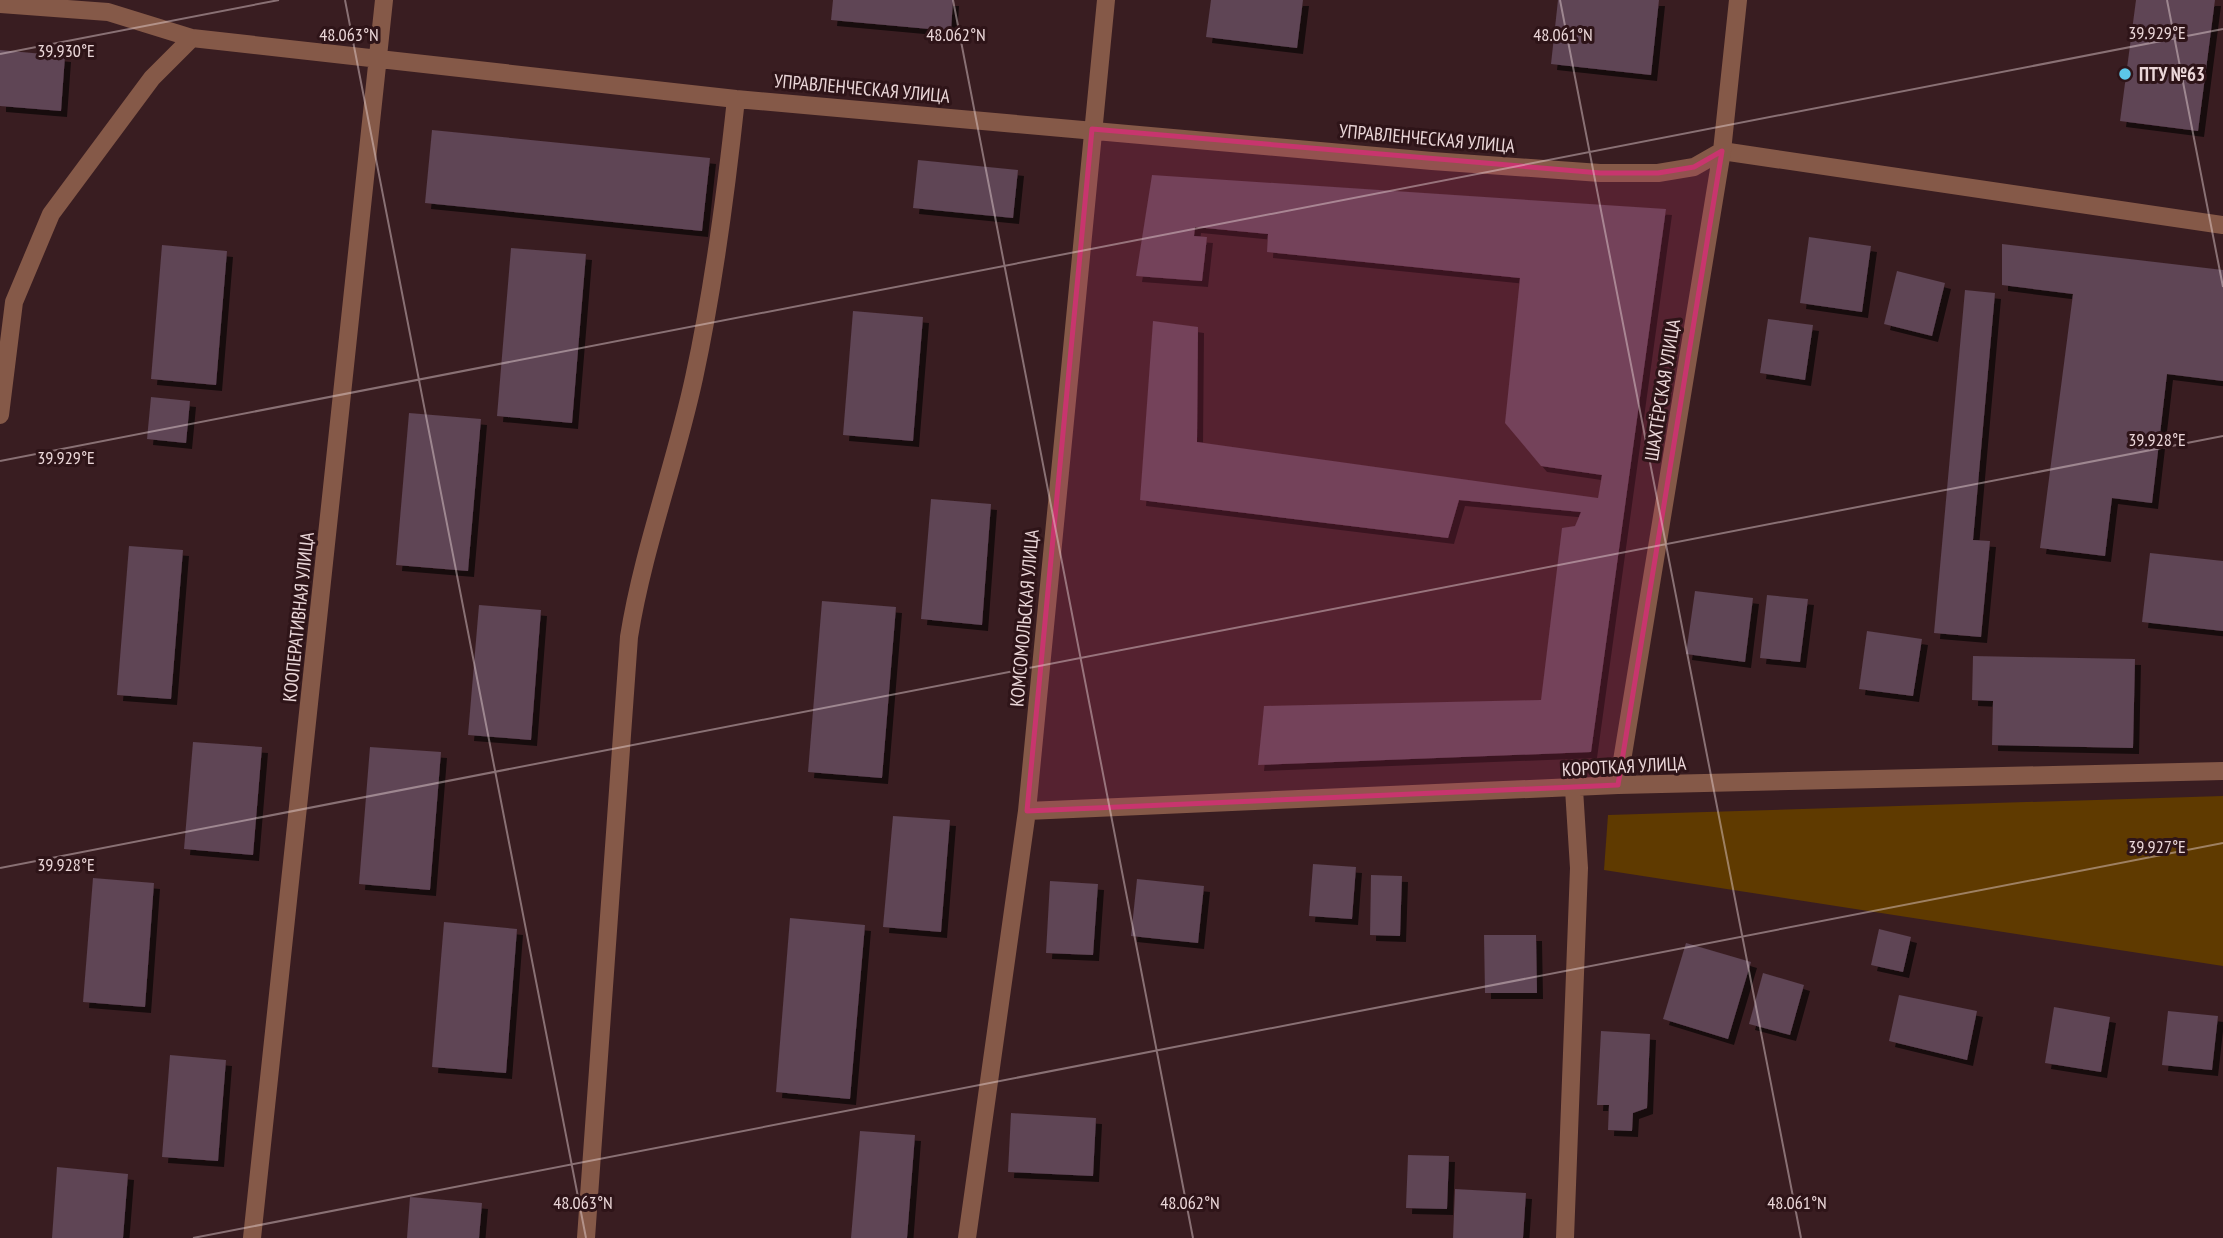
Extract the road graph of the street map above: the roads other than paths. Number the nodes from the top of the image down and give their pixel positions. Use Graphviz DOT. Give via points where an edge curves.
graph roads {
  1 [pos="384,0"];
  2 [pos="1106,0"];
  3 [pos="1738,0"];
  4 [pos="0,5"];
  5 [pos="192,38"];
  6 [pos="379,59"];
  7 [pos="736,99"];
  8 [pos="1092,128"];
  9 [pos="1722,151"];
  10 [pos="2223,225"];
  11 [pos="0,415"];
  12 [pos="2223,771"];
  13 [pos="1618,785"];
  14 [pos="1574,789"];
  15 [pos="1027,811"];
  16 [pos="252,1238"];
  17 [pos="586,1238"];
  18 [pos="967,1238"];
  19 [pos="1565,1238"];
  1 -- 6 [label="street, КООПЕРАТИВНАЯ УЛИЦА"];
  2 -- 8 [label="street, КОМСОМОЛЬСКАЯ УЛИЦА"];
  3 -- 9 [label="street, ШАХТЁРСКАЯ УЛИЦА"];
  4 -- 5 [label="street, УПРАВЛЕНЧЕСКАЯ УЛИЦА" via="108,12"];
  5 -- 6 [label="street, УПРАВЛЕНЧЕСКАЯ УЛИЦА"];
  5 -- 11 [label="street" via="152,78 51,214 14,302"];
  6 -- 7 [label="street, УПРАВЛЕНЧЕСКАЯ УЛИЦА"];
  6 -- 16 [label="street, КООПЕРАТИВНАЯ УЛИЦА"];
  7 -- 8 [label="street, УПРАВЛЕНЧЕСКАЯ УЛИЦА"];
  7 -- 17 [label="street" via="720,240 694,380 637,586 629,637"];
  8 -- 9 [label="street, УПРАВЛЕНЧЕСКАЯ УЛИЦА" via="1600,173 1670,171 1694,166"];
  8 -- 15 [label="street, КОМСОМОЛЬСКАЯ УЛИЦА"];
  9 -- 10 [label="street"];
  9 -- 13 [label="street, ШАХТЁРСКАЯ УЛИЦА"];
  12 -- 13 [label="street, КОРОТКАЯ УЛИЦА"];
  13 -- 14 [label="street, КОРОТКАЯ УЛИЦА"];
  14 -- 15 [label="street, КОРОТКАЯ УЛИЦА"];
  14 -- 19 [label="street" via="1579,868"];
  15 -- 18 [label="street, КОМСОМОЛЬСКАЯ УЛИЦА"];
}
